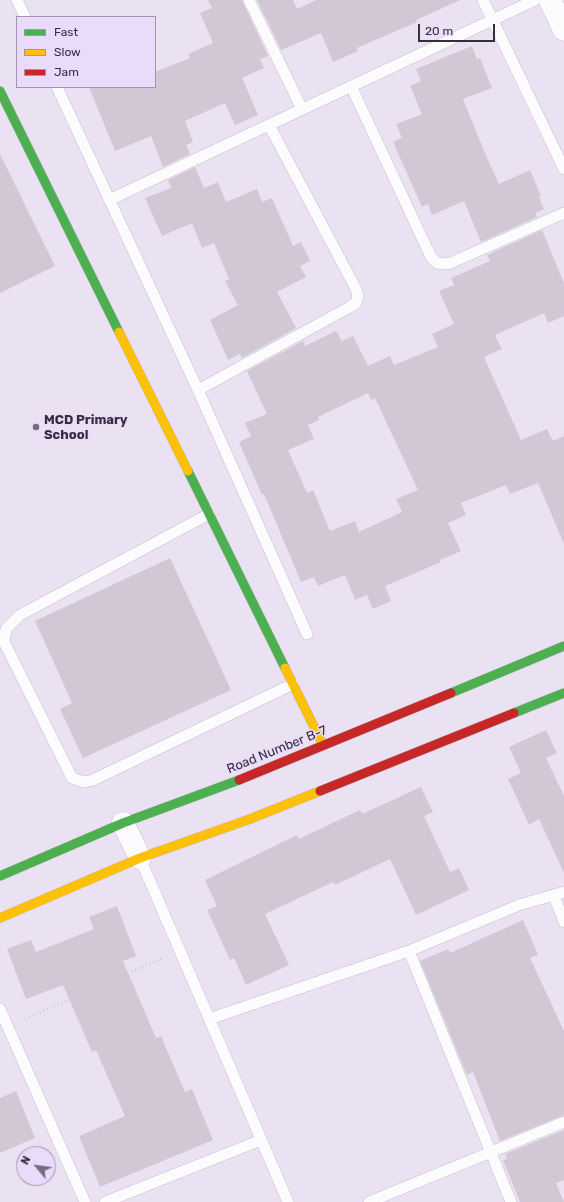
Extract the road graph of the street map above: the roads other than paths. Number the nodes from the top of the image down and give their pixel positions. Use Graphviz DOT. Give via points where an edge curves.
graph roads {
  1 [pos="17,0"];
  2 [pos="250,0"];
  3 [pos="483,0"];
  4 [pos="535,0"];
  5 [pos="550,0"];
  6 [pos="25,16"];
  7 [pos="492,20"];
  8 [pos="564,30"];
  9 [pos="351,86"];
  10 [pos="57,88"];
  11 [pos="0,91"];
  12 [pos="302,109"];
  13 [pos="269,125"];
  14 [pos="564,169"];
  15 [pos="109,200"];
  16 [pos="564,213"];
  17 [pos="198,390"];
  18 [pos="209,514"];
  19 [pos="307,634"];
  20 [pos="564,646"];
  21 [pos="293,684"];
  22 [pos="564,694"];
  23 [pos="323,745"];
  24 [pos="123,823"];
  25 [pos="140,858"];
  26 [pos="0,876"];
  27 [pos="559,894"];
  28 [pos="0,918"];
  29 [pos="564,922"];
  30 [pos="409,952"];
  31 [pos="0,1009"];
  32 [pos="209,1019"];
  33 [pos="564,1122"];
  34 [pos="261,1140"];
  35 [pos="489,1152"];
  36 [pos="85,1202"];
  37 [pos="105,1202"];
  38 [pos="288,1202"];
  39 [pos="370,1202"];
  40 [pos="511,1202"];
  1 -- 6 [label="lane"];
  2 -- 12 [label="lane"];
  3 -- 7 [label="lane"];
  4 -- 7 [label="lane"];
  5 -- 8 [label="street"];
  7 -- 9 [label="lane"];
  7 -- 14 [label="lane"];
  9 -- 12 [label="lane"];
  9 -- 16 [label="lane" via="436,263 448,264"];
  10 -- 15 [label="lane"];
  11 -- 18 [label="street"];
  12 -- 13 [label="lane"];
  13 -- 15 [label="lane"];
  13 -- 17 [label="lane" via="358,296 356,303 348,308"];
  15 -- 17 [label="lane"];
  17 -- 19 [label="lane"];
  18 -- 21 [label="street"];
  18 -- 21 [label="lane" via="20,615 6,629 4,642 72,778 84,782 93,780"];
  20 -- 23 [label="street, Road Number B-7"];
  21 -- 23 [label="street"];
  22 -- 25 [label="street" via="250,819"];
  23 -- 24 [label="street, Road Number B-7" via="235,782"];
  24 -- 25 [label="street"];
  24 -- 26 [label="street, Road Number B-7"];
  25 -- 28 [label="street"];
  25 -- 32 [label="lane"];
  27 -- 29 [label="lane"];
  27 -- 30 [label="lane" via="519,905"];
  30 -- 32 [label="lane"];
  30 -- 35 [label="lane"];
  31 -- 36 [label="lane"];
  32 -- 34 [label="lane"];
  33 -- 35 [label="lane"];
  34 -- 37 [label="lane"];
  34 -- 38 [label="lane"];
  35 -- 39 [label="lane"];
  35 -- 40 [label="lane"];
}
